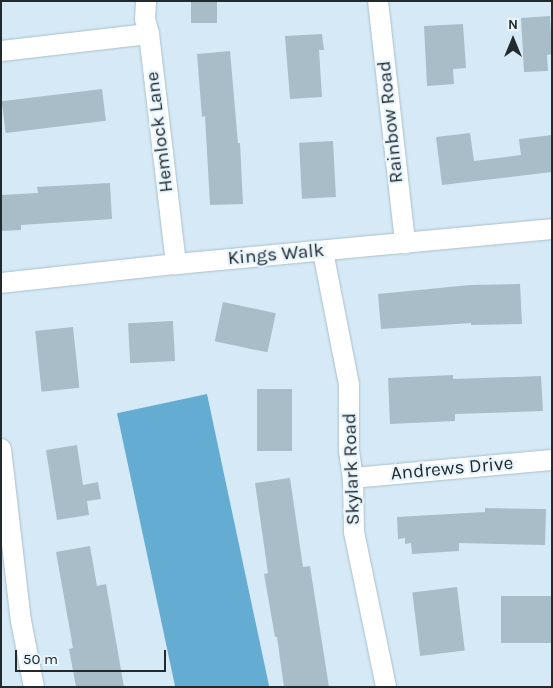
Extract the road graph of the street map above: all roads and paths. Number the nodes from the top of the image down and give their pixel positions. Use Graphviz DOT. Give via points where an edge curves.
graph roads {
  1 [pos="146,1"];
  2 [pos="378,1"];
  3 [pos="149,34"];
  4 [pos="1,51"];
  5 [pos="552,229"];
  6 [pos="405,243"];
  7 [pos="323,252"];
  8 [pos="176,264"];
  9 [pos="1,283"];
  10 [pos="1,449"];
  11 [pos="552,460"];
  12 [pos="352,478"];
  13 [pos="34,687"];
  14 [pos="386,687"];
  1 -- 3 [label="street, Hemlock Lane" via="145,19"];
  2 -- 6 [label="street, Rainbow Road"];
  3 -- 4 [label="street"];
  3 -- 8 [label="street, Hemlock Lane"];
  5 -- 6 [label="street, Kings Walk"];
  6 -- 7 [label="street, Kings Walk"];
  7 -- 8 [label="street, Kings Walk"];
  7 -- 12 [label="street, Skylark Road" via="350,385"];
  8 -- 9 [label="street, Kings Walk"];
  10 -- 13 [label="street" via="21,621"];
  11 -- 12 [label="street, Andrews Drive"];
  12 -- 14 [label="street, Skylark Road" via="354,532"];
}
